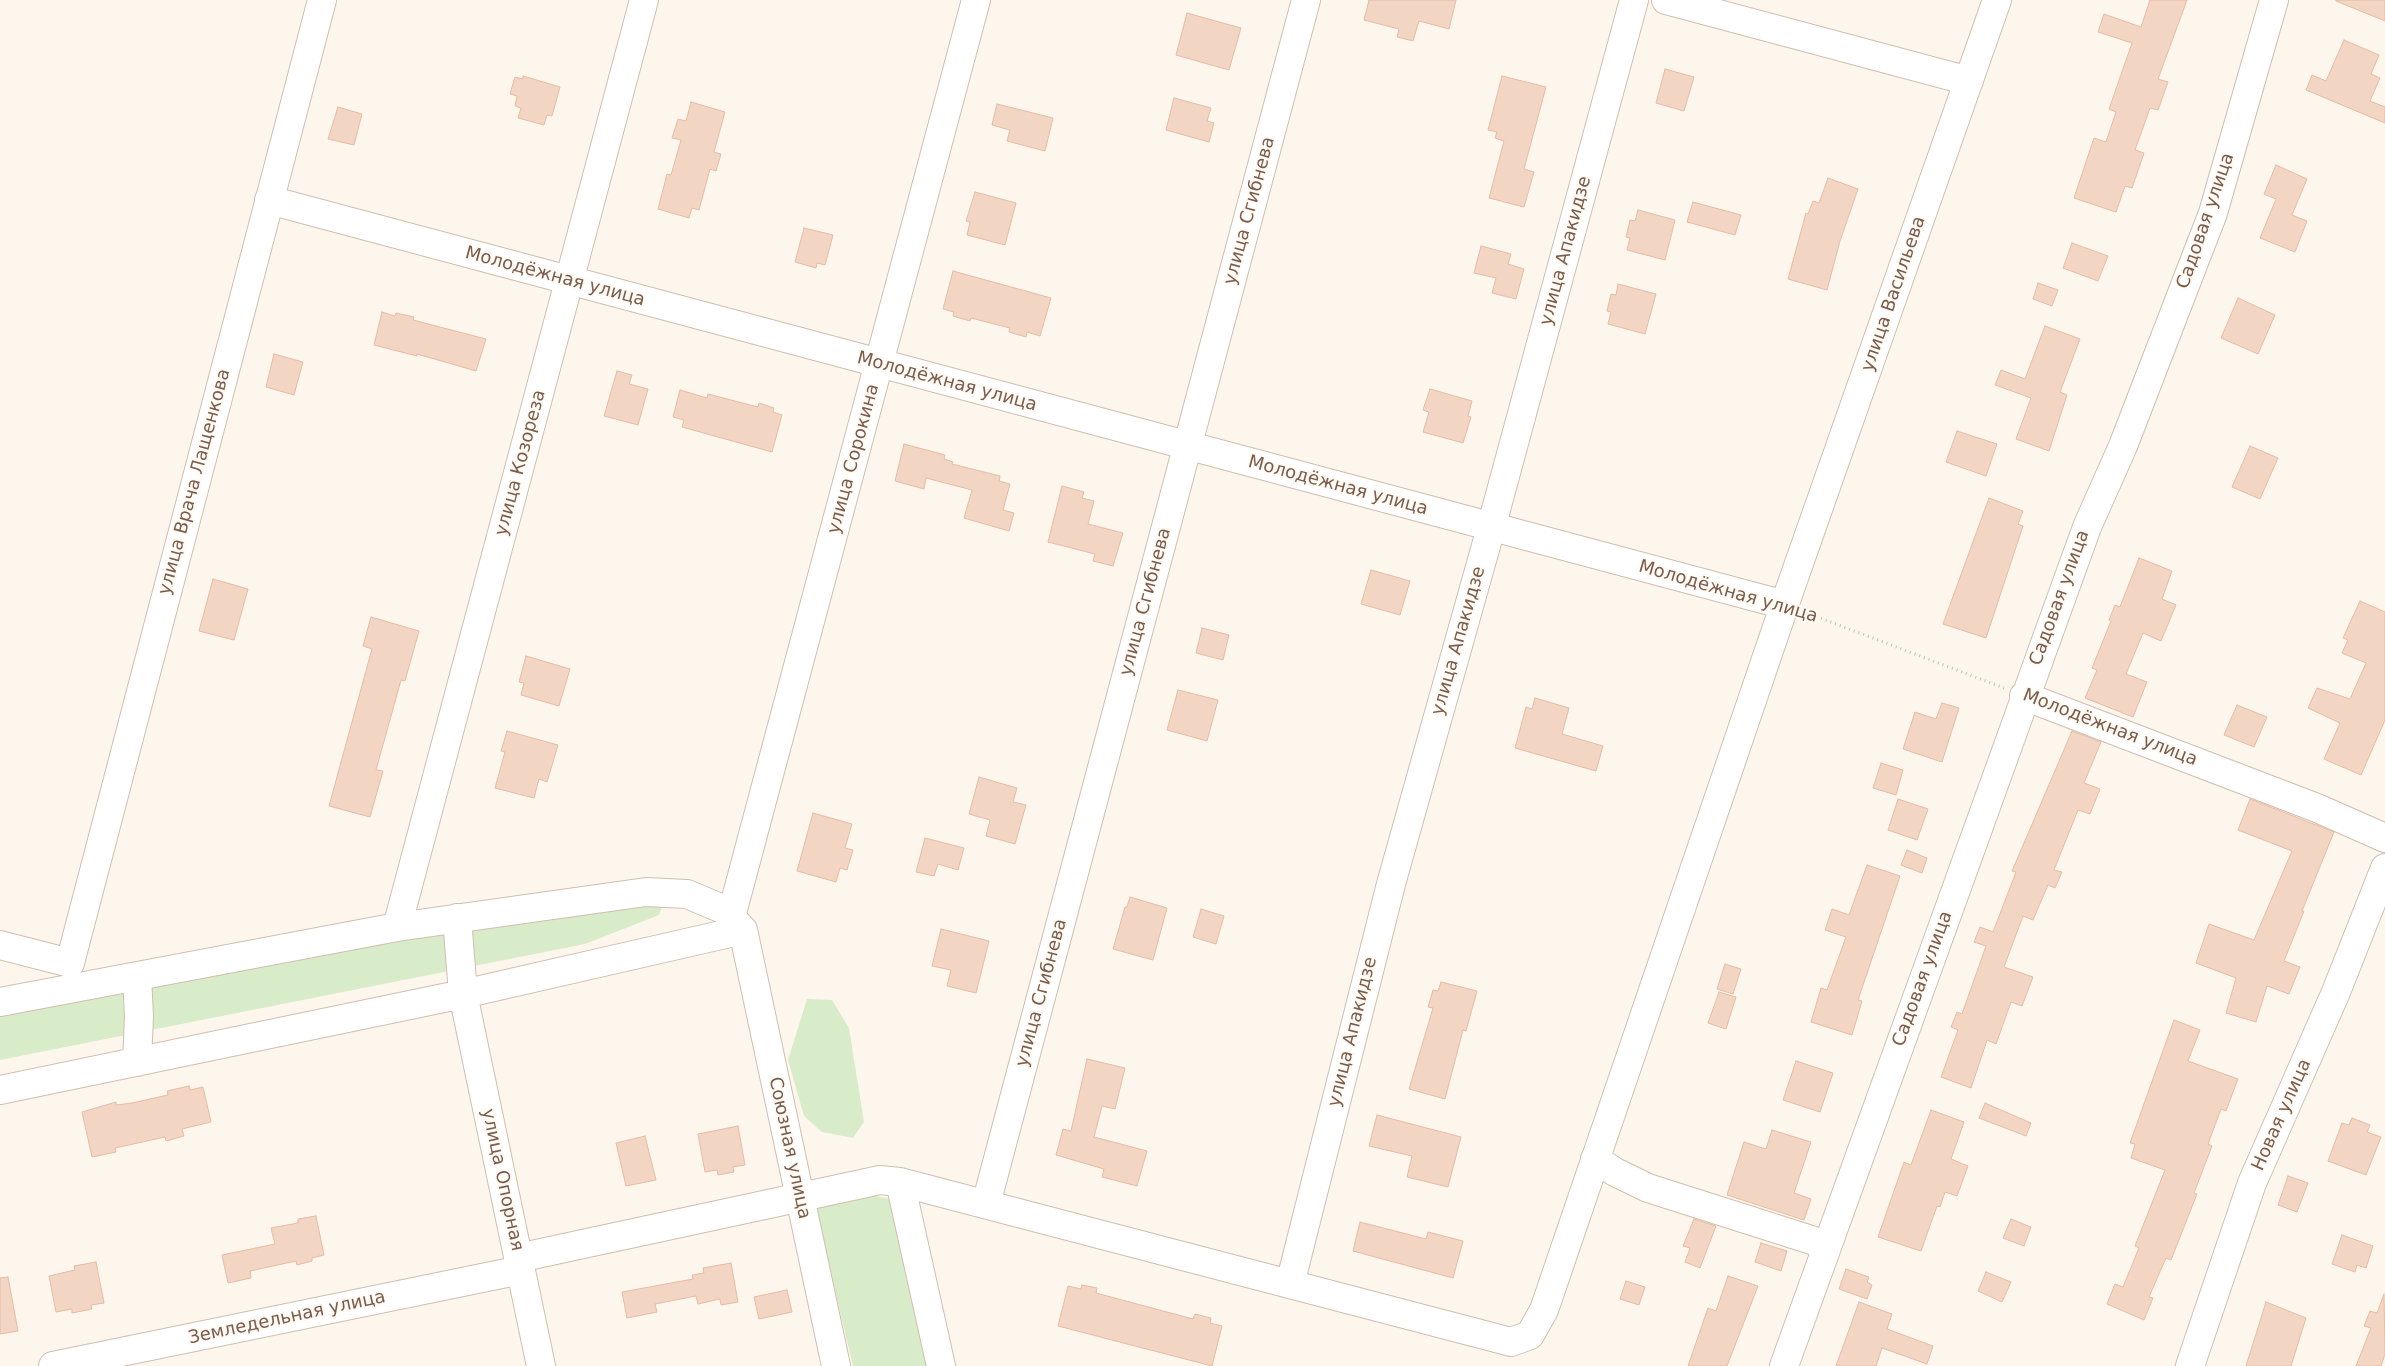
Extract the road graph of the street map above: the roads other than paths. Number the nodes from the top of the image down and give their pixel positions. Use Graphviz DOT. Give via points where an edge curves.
graph roads {
  1 [pos="322,0"];
  2 [pos="644,0"];
  3 [pos="976,0"];
  4 [pos="1306,0"];
  5 [pos="1634,0"];
  6 [pos="1666,0"];
  7 [pos="1997,0"];
  8 [pos="2274,0"];
  9 [pos="1969,81"];
  10 [pos="269,200"];
  11 [pos="570,281"];
  12 [pos="879,364"];
  13 [pos="1187,446"];
  14 [pos="1491,528"];
  15 [pos="1788,597"];
  16 [pos="2024,696"];
  17 [pos="2385,838"];
  18 [pos="2385,868"];
  19 [pos="457,918"];
  20 [pos="737,924"];
  21 [pos="397,927"];
  22 [pos="0,945"];
  23 [pos="75,975"];
  24 [pos="137,977"];
  25 [pos="463,994"];
  26 [pos="0,1002"];
  27 [pos="137,1062"];
  28 [pos="0,1090"];
  29 [pos="1596,1159"];
  30 [pos="900,1182"];
  31 [pos="799,1197"];
  32 [pos="986,1204"];
  33 [pos="1827,1245"];
  34 [pos="520,1264"];
  35 [pos="1290,1284"];
  36 [pos="53,1366"];
  37 [pos="541,1366"];
  38 [pos="836,1366"];
  39 [pos="941,1366"];
  40 [pos="1784,1366"];
  41 [pos="2190,1366"];
  1 -- 10 [label="street, улица Врача Лащенкова"];
  2 -- 11 [label="street, улица Козореза"];
  3 -- 12 [label="street, улица Сорокина"];
  4 -- 13 [label="street, улица Сгибнева"];
  5 -- 14 [label="street, улица Апакидзе"];
  6 -- 9 [label="street"];
  7 -- 9 [label="street, улица Васильева"];
  8 -- 16 [label="street, Садовая улица" via="2213,213 2123,446 2087,526"];
  9 -- 15 [label="street, улица Васильева"];
  10 -- 11 [label="street, Молодёжная улица"];
  10 -- 23 [label="street, улица Врача Лащенкова"];
  11 -- 12 [label="street, Молодёжная улица"];
  11 -- 21 [label="street, улица Козореза"];
  12 -- 13 [label="street, Молодёжная улица"];
  12 -- 20 [label="street, улица Сорокина"];
  13 -- 14 [label="street, Молодёжная улица"];
  13 -- 32 [label="street, улица Сгибнева"];
  14 -- 15 [label="street, Молодёжная улица"];
  14 -- 35 [label="street, улица Апакидзе" via="1391,884"];
  15 -- 29 [label="street, улица Васильева"];
  16 -- 17 [label="street, Молодёжная улица" via="2317,808"];
  16 -- 33 [label="street, Садовая улица"];
  18 -- 41 [label="street, Новая улица" via="2336,992 2252,1183"];
  19 -- 20 [label="street" via="646,892 687,894 725,910"];
  19 -- 21 [label="street"];
  19 -- 25 [label="street, улица Опорная"];
  20 -- 25 [label="street"];
  20 -- 31 [label="street, Союзная улица"];
  21 -- 24 [label="street"];
  22 -- 23 [label="street"];
  23 -- 24 [label="street"];
  23 -- 26 [label="street"];
  24 -- 27 [label="street"];
  25 -- 27 [label="street"];
  25 -- 34 [label="street, улица Опорная"];
  27 -- 28 [label="street"];
  29 -- 33 [label="street" via="1648,1188"];
  29 -- 35 [label="street, улица Васильева" via="1544,1310 1530,1335 1511,1342"];
  30 -- 31 [label="street, Земледельная улица" via="880,1180"];
  30 -- 32 [label="street, Земледельная улица"];
  30 -- 39 [label="street"];
  31 -- 34 [label="street, Земледельная улица"];
  31 -- 38 [label="street, Союзная улица"];
  32 -- 35 [label="street, Земледельная улица"];
  33 -- 40 [label="street, Садовая улица"];
  34 -- 36 [label="street, Земледельная улица"];
  34 -- 37 [label="street, улица Опорная"];
}
